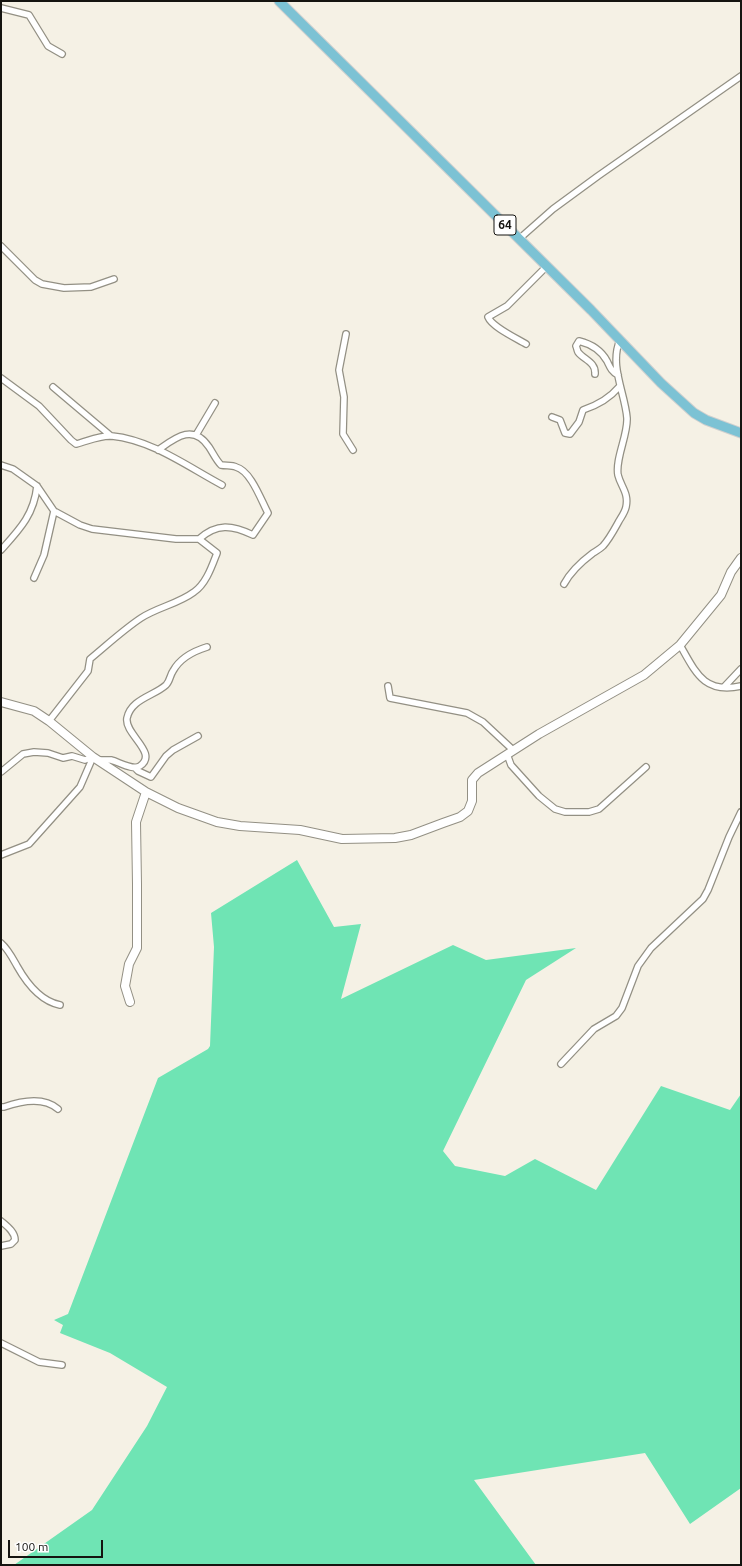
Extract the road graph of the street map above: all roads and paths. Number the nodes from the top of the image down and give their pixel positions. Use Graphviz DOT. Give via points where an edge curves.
graph roads {
  1 [pos="279,1"];
  2 [pos="1,8"];
  3 [pos="62,54"];
  4 [pos="741,76"];
  5 [pos="519,239"];
  6 [pos="1,246"];
  7 [pos="547,266"];
  8 [pos="114,279"];
  9 [pos="346,334"];
  10 [pos="620,340"];
  11 [pos="526,344"];
  12 [pos="594,374"];
  13 [pos="618,375"];
  14 [pos="1,378"];
  15 [pos="53,387"];
  16 [pos="620,387"];
  17 [pos="215,403"];
  18 [pos="552,417"];
  19 [pos="741,433"];
  20 [pos="196,435"];
  21 [pos="111,436"];
  22 [pos="158,450"];
  23 [pos="353,450"];
  24 [pos="1,465"];
  25 [pos="222,485"];
  26 [pos="37,486"];
  27 [pos="54,511"];
  28 [pos="199,539"];
  29 [pos="1,550"];
  30 [pos="741,558"];
  31 [pos="34,578"];
  32 [pos="564,584"];
  33 [pos="680,645"];
  34 [pos="207,647"];
  35 [pos="741,669"];
  36 [pos="388,686"];
  37 [pos="741,686"];
  38 [pos="724,687"];
  39 [pos="1,702"];
  40 [pos="49,721"];
  41 [pos="198,736"];
  42 [pos="510,752"];
  43 [pos="96,759"];
  44 [pos="646,767"];
  45 [pos="135,768"];
  46 [pos="1,772"];
  47 [pos="146,792"];
  48 [pos="741,812"];
  49 [pos="1,855"];
  50 [pos="1,943"];
  51 [pos="130,1002"];
  52 [pos="60,1005"];
  53 [pos="561,1064"];
  54 [pos="1,1107"];
  55 [pos="58,1109"];
  56 [pos="1,1221"];
  57 [pos="1,1246"];
  58 [pos="1,1343"];
  59 [pos="62,1365"];
  1 -- 5 [label="main road, 64"];
  2 -- 3 [label="street" via="29,15 48,46"];
  4 -- 5 [label="street" via="598,176"];
  5 -- 7 [label="main road, 64"];
  6 -- 8 [label="street" via="42,284 64,288 91,287"];
  7 -- 10 [label="main road, 64"];
  7 -- 11 [label="street" via="507,306 488,317 500,329"];
  9 -- 23 [label="street" via="339,370 344,397 343,434"];
  10 -- 13 [label="street" via="616,347"];
  10 -- 19 [label="main road, 64" via="694,413"];
  12 -- 13 [label="street" via="593,365 578,352 576,346 579,341 592,345 601,352 612,372"];
  13 -- 16 [label="street"];
  14 -- 21 [label="street" via="39,406 76,444"];
  15 -- 21 [label="street"];
  16 -- 18 [label="street" via="612,396 583,410 579,422 570,434 565,433 560,420"];
  16 -- 32 [label="street" via="627,419 618,475 624,488 626,508 610,538 579,564"];
  17 -- 20 [label="street"];
  20 -- 22 [label="street" via="185,434"];
  20 -- 28 [label="street" via="203,439 221,465 244,470 268,513 253,535 241,530 218,527"];
  21 -- 22 [label="street" via="145,444"];
  22 -- 25 [label="street"];
  24 -- 26 [label="street" via="24,476"];
  26 -- 27 [label="street"];
  26 -- 29 [label="street" via="30,514"];
  27 -- 28 [label="street" via="80,525 92,528 176,539"];
  27 -- 31 [label="street" via="44,555"];
  28 -- 40 [label="street" via="217,553 207,576 195,591 141,618 90,659 88,671"];
  30 -- 33 [label="street" via="731,572 721,595"];
  33 -- 38 [label="street" via="702,679 716,687"];
  33 -- 42 [label="street" via="644,675"];
  34 -- 45 [label="street" via="188,655 175,668 166,685 139,702 129,714 127,723 146,753 146,759"];
  35 -- 38 [label="street"];
  36 -- 42 [label="street" via="390,698 467,713 483,722"];
  37 -- 38 [label="street"];
  39 -- 40 [label="street" via="34,712"];
  40 -- 43 [label="street"];
  41 -- 45 [label="street" via="166,756 151,777 138,772"];
  42 -- 44 [label="street" via="511,765 555,809 565,812 600,809"];
  42 -- 47 [label="street" via="478,773 472,780 472,801 468,811 411,835 395,838 342,839 300,830 217,822 178,808"];
  43 -- 45 [label="street" via="111,760"];
  43 -- 46 [label="street" via="85,760 72,756 63,758 34,752 23,754"];
  43 -- 47 [label="street"];
  43 -- 49 [label="street" via="80,787 29,844"];
  47 -- 51 [label="street" via="136,822 137,948 129,964 125,986"];
  48 -- 53 [label="street" via="703,899 651,948 638,966 622,1008 616,1016 594,1029"];
  50 -- 52 [label="street" via="6,947 24,979 42,997"];
  54 -- 55 [label="street" via="33,1101 53,1105"];
  56 -- 57 [label="street" via="15,1236 11,1244"];
  58 -- 59 [label="street" via="39,1362"];
}
